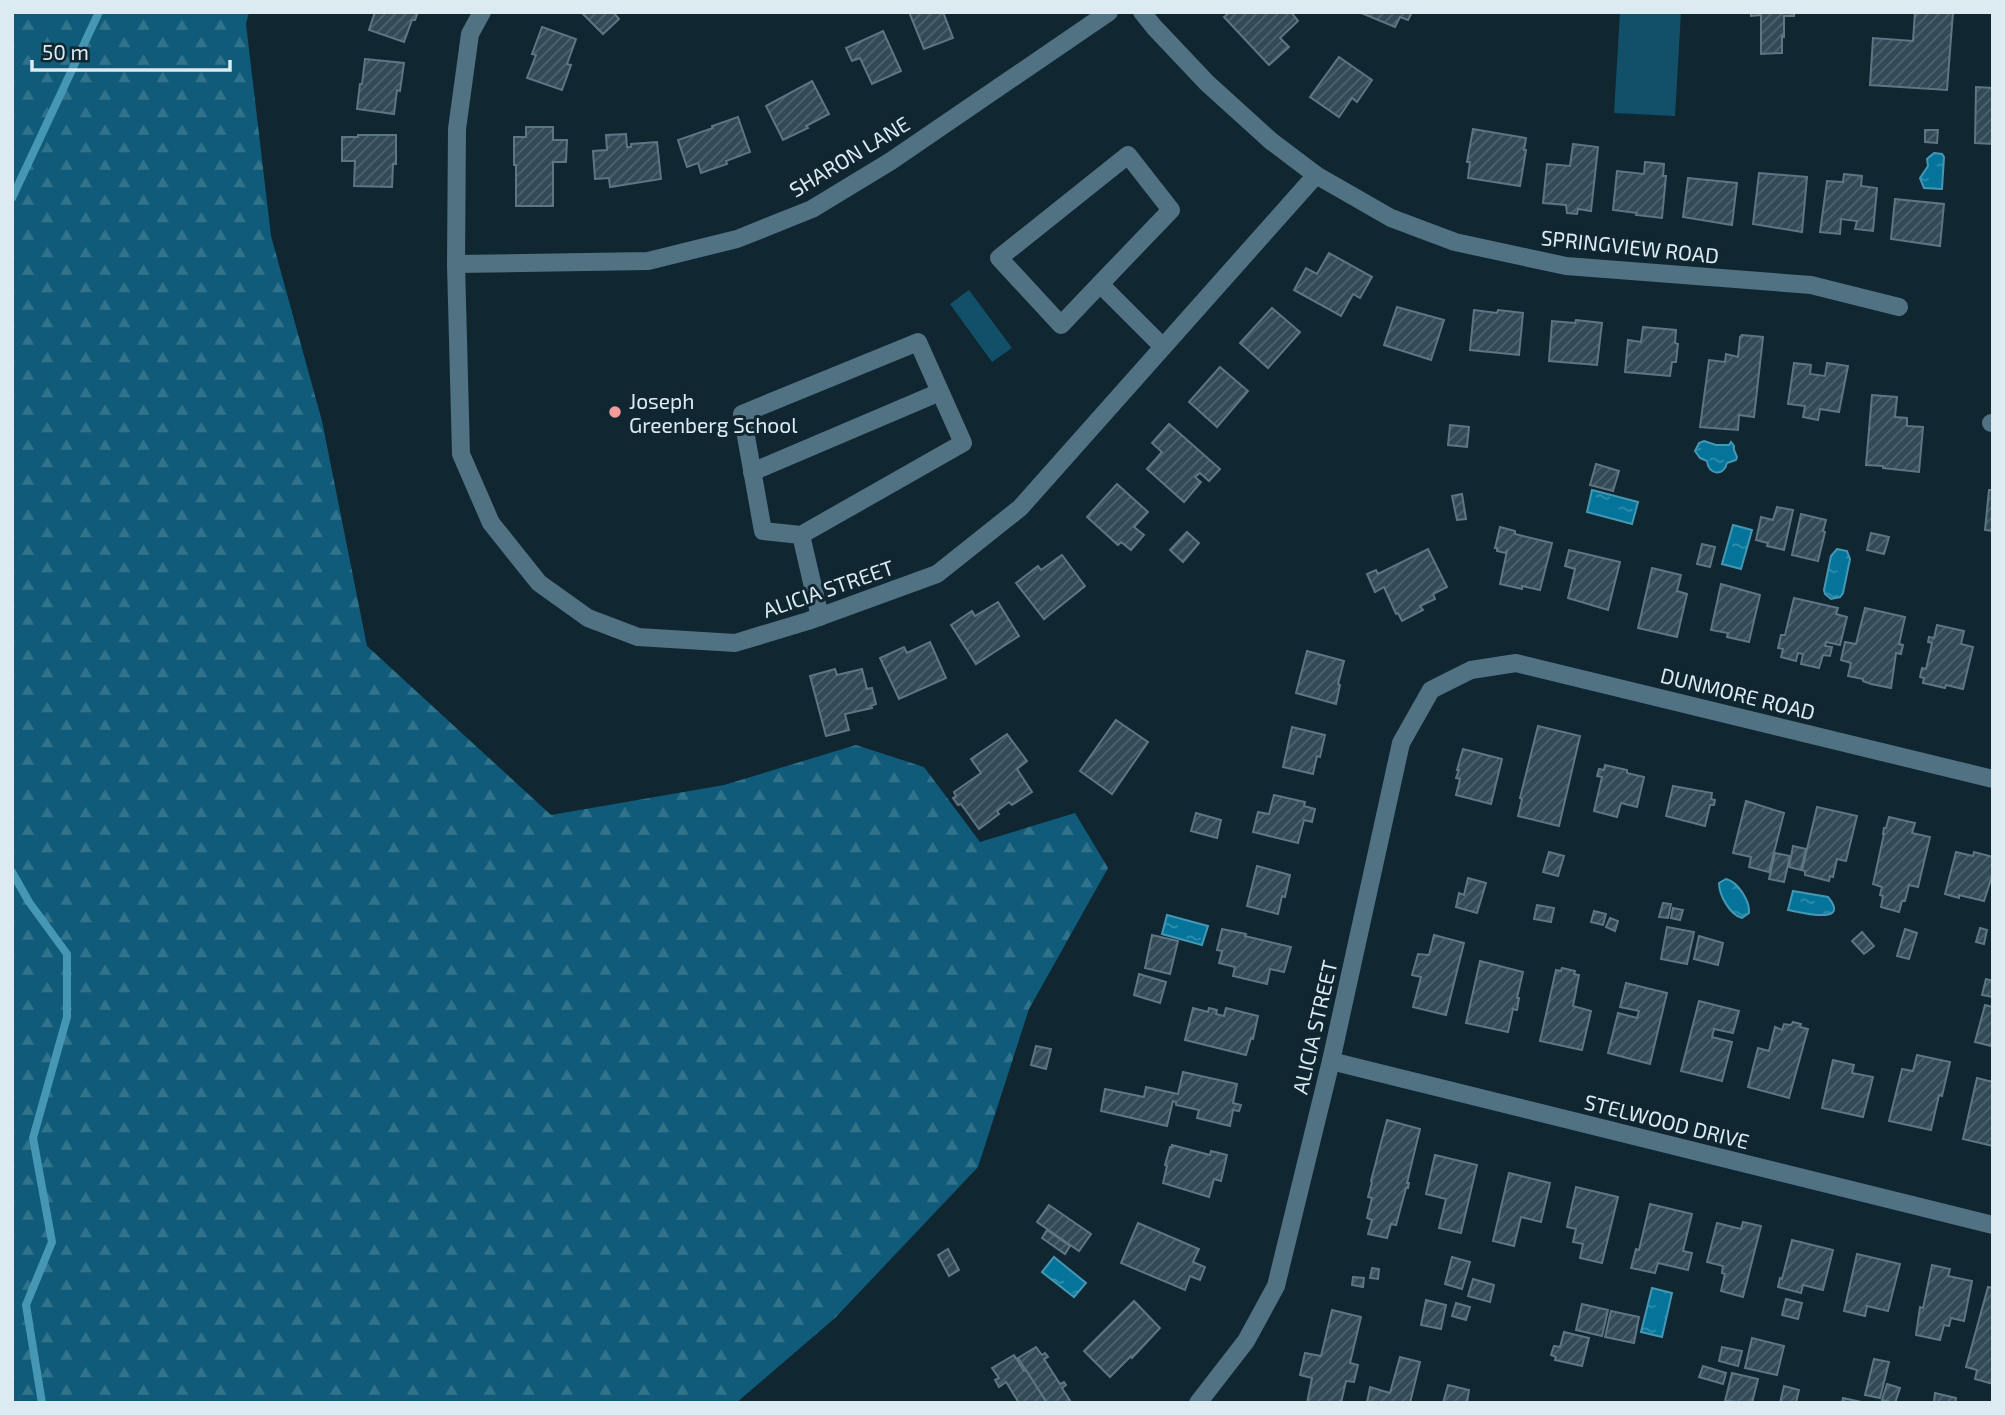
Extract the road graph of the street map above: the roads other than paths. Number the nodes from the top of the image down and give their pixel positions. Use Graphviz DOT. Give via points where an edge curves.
graph roads {
  1 [pos="482,12"];
  2 [pos="1108,12"];
  3 [pos="1142,12"];
  4 [pos="1316,175"];
  5 [pos="456,264"];
  6 [pos="1100,284"];
  7 [pos="1899,307"];
  8 [pos="1163,347"];
  9 [pos="940,392"];
  10 [pos="752,472"];
  11 [pos="801,535"];
  12 [pos="820,617"];
  13 [pos="1471,670"];
  14 [pos="1993,779"];
  15 [pos="1331,1061"];
  16 [pos="1993,1225"];
  17 [pos="1198,1403"];
  1 -- 5 [label="street, ALICIA STREET" via="470,34 457,129"];
  2 -- 5 [label="street, SHARON LANE" via="891,161 812,209 737,239 648,261"];
  3 -- 4 [label="street, SPRINGVIEW ROAD" via="1208,83 1270,141"];
  4 -- 7 [label="street, SPRINGVIEW ROAD" via="1391,218 1455,242 1566,265 1811,285"];
  4 -- 8 [label="street, ALICIA STREET"];
  5 -- 12 [label="street, ALICIA STREET" via="461,454 491,523 539,583 588,618 638,638 735,643"];
  6 -- 6 [label="street" via="1171,210 1128,155 999,258 1061,325"];
  6 -- 8 [label="street"];
  8 -- 12 [label="street, ALICIA STREET" via="1020,508 948,566"];
  9 -- 10 [label="street"];
  9 -- 10 [label="street" via="918,342 742,414"];
  9 -- 11 [label="street" via="963,443"];
  10 -- 11 [label="street" via="763,531"];
  11 -- 12 [label="street"];
  13 -- 14 [label="street, DUNMORE ROAD" via="1516,663"];
  13 -- 15 [label="street, ALICIA STREET" via="1431,690 1401,743"];
  15 -- 16 [label="street, STELWOOD DRIVE"];
  15 -- 17 [label="street, ALICIA STREET" via="1276,1286 1246,1341"];
}
